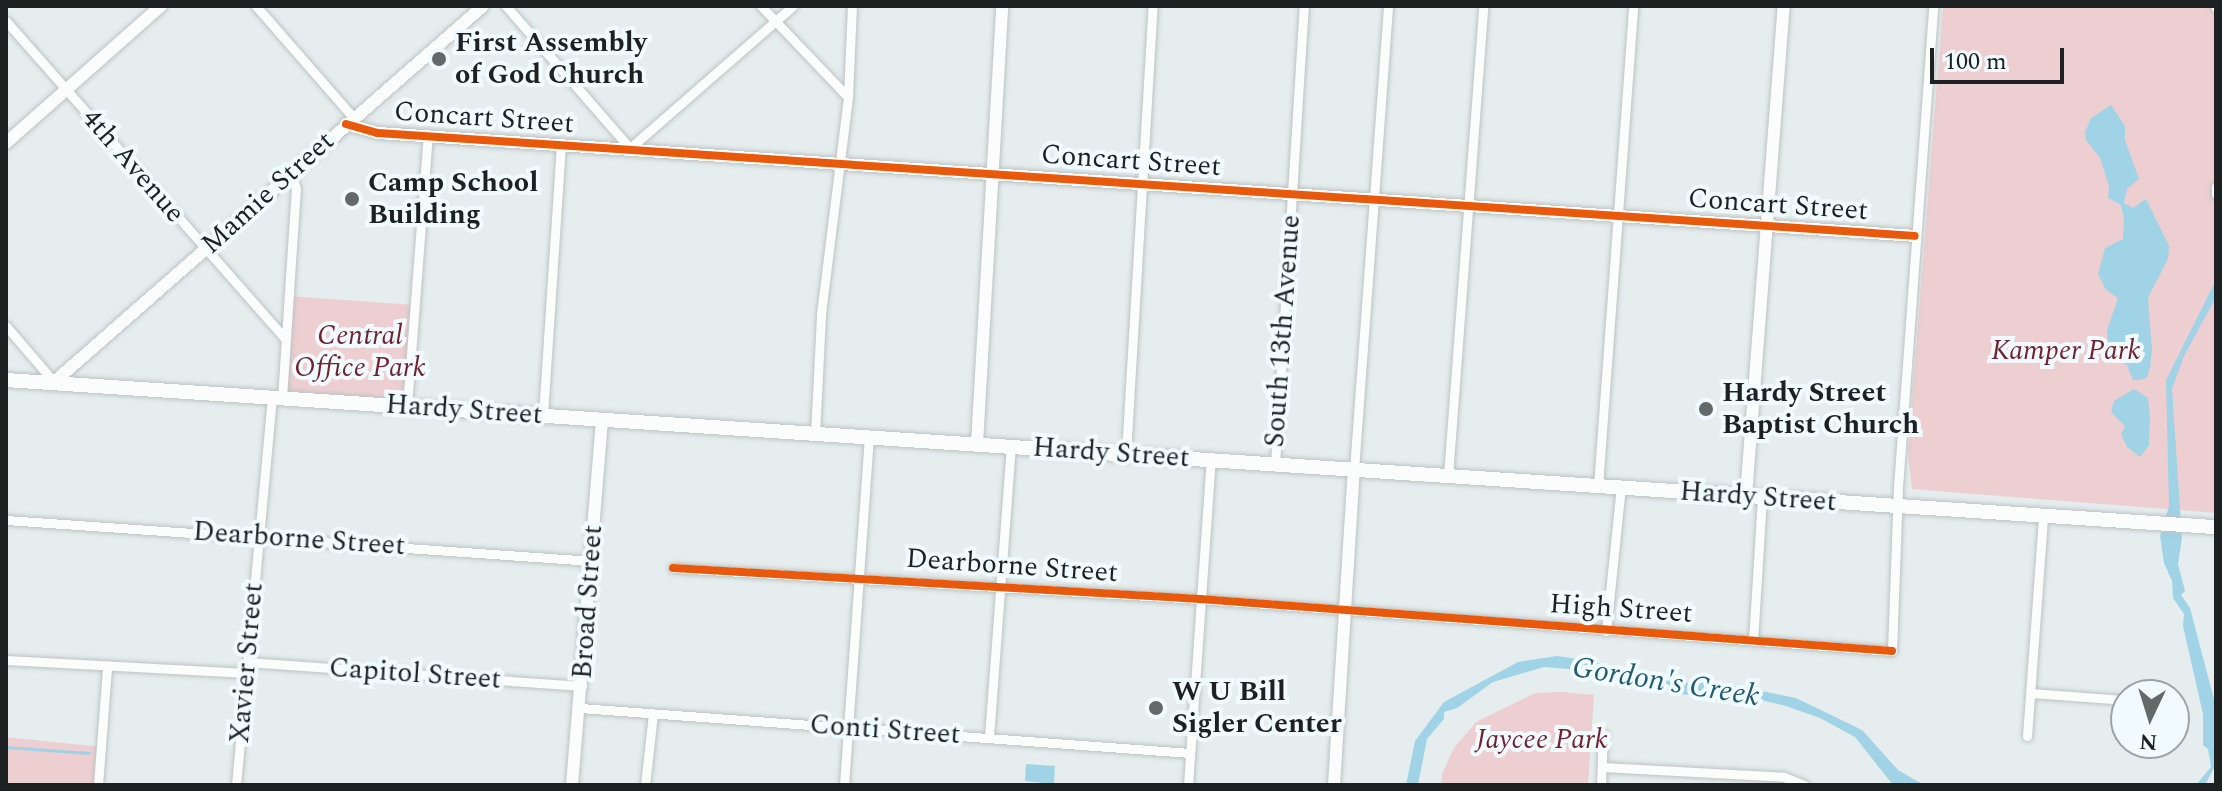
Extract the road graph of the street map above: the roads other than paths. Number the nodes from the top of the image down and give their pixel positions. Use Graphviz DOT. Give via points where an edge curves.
graph roads {
  1 [pos="161,6"];
  2 [pos="256,6"];
  3 [pos="483,6"];
  4 [pos="506,6"];
  5 [pos="761,6"];
  6 [pos="793,6"];
  7 [pos="852,6"];
  8 [pos="1002,6"];
  9 [pos="1153,6"];
  10 [pos="1304,6"];
  11 [pos="1388,6"];
  12 [pos="1483,6"];
  13 [pos="1633,6"];
  14 [pos="1784,6"];
  15 [pos="1933,6"];
  16 [pos="6,21"];
  17 [pos="775,22"];
  18 [pos="67,90"];
  19 [pos="848,97"];
  20 [pos="350,120"];
  21 [pos="428,136"];
  22 [pos="6,143"];
  23 [pos="561,145"];
  24 [pos="630,148"];
  25 [pos="841,164"];
  26 [pos="291,172"];
  27 [pos="990,173"];
  28 [pos="1140,184"];
  29 [pos="2216,187"];
  30 [pos="1292,194"];
  31 [pos="2216,194"];
  32 [pos="1376,200"];
  33 [pos="1468,206"];
  34 [pos="1616,216"];
  35 [pos="1766,225"];
  36 [pos="1915,236"];
  37 [pos="206,249"];
  38 [pos="6,326"];
  39 [pos="285,339"];
  40 [pos="6,380"];
  41 [pos="54,382"];
  42 [pos="277,398"];
  43 [pos="407,406"];
  44 [pos="543,415"];
  45 [pos="602,419"];
  46 [pos="815,434"];
  47 [pos="869,437"];
  48 [pos="977,444"];
  49 [pos="1011,447"];
  50 [pos="1126,454"];
  51 [pos="1211,460"];
  52 [pos="1275,464"];
  53 [pos="1354,470"];
  54 [pos="1448,476"];
  55 [pos="1598,486"];
  56 [pos="1621,487"];
  57 [pos="1746,496"];
  58 [pos="1762,497"];
  59 [pos="1897,506"];
  60 [pos="2043,516"];
  61 [pos="6,520"];
  62 [pos="2211,527"];
  63 [pos="259,535"];
  64 [pos="592,561"];
  65 [pos="673,568"];
  66 [pos="860,578"];
  67 [pos="1002,588"];
  68 [pos="1200,599"];
  69 [pos="1347,611"];
  70 [pos="1606,631"];
  71 [pos="1753,641"];
  72 [pos="6,660"];
  73 [pos="247,662"];
  74 [pos="107,667"];
  75 [pos="247,673"];
  76 [pos="582,686"];
  77 [pos="2032,693"];
  78 [pos="2110,699"];
  79 [pos="580,708"];
  80 [pos="653,714"];
  81 [pos="847,727"];
  82 [pos="1603,734"];
  83 [pos="2027,736"];
  84 [pos="989,737"];
  85 [pos="1190,753"];
  86 [pos="1602,767"];
  87 [pos="98,785"];
  88 [pos="236,785"];
  89 [pos="572,785"];
  90 [pos="645,785"];
  91 [pos="844,785"];
  92 [pos="1188,785"];
  93 [pos="1334,785"];
  94 [pos="1601,785"];
  95 [pos="1804,785"];
  1 -- 18 [label="street"];
  2 -- 20 [label="street"];
  3 -- 20 [label="street, Mamie Street"];
  4 -- 24 [label="street"];
  5 -- 17 [label="street"];
  6 -- 17 [label="street"];
  7 -- 19 [label="street"];
  8 -- 27 [label="street"];
  9 -- 28 [label="street"];
  10 -- 30 [label="street, South 13th Avenue"];
  11 -- 32 [label="street"];
  12 -- 33 [label="street"];
  13 -- 34 [label="street"];
  14 -- 35 [label="street"];
  15 -- 36 [label="street"];
  16 -- 18 [label="street, 4th Avenue"];
  17 -- 19 [label="street"];
  17 -- 24 [label="street"];
  18 -- 22 [label="street"];
  18 -- 37 [label="street, 4th Avenue"];
  19 -- 25 [label="street"];
  20 -- 21 [label="street, Concart Street" via="378,133"];
  20 -- 26 [label="street, Mamie Street"];
  21 -- 23 [label="street, Concart Street"];
  21 -- 43 [label="street"];
  23 -- 24 [label="street, Concart Street"];
  23 -- 44 [label="street"];
  24 -- 25 [label="street, Concart Street"];
  25 -- 27 [label="street, Concart Street"];
  25 -- 46 [label="street" via="821,314"];
  26 -- 37 [label="street, Mamie Street"];
  26 -- 39 [label="street" via="296,189"];
  27 -- 28 [label="street, Concart Street"];
  27 -- 48 [label="street"];
  28 -- 30 [label="street, Concart Street"];
  28 -- 50 [label="street"];
  29 -- 31 [label="street"];
  30 -- 32 [label="street, Concart Street"];
  30 -- 52 [label="street, South 13th Avenue"];
  32 -- 33 [label="street, Concart Street"];
  32 -- 53 [label="street"];
  33 -- 34 [label="street, Concart Street"];
  33 -- 54 [label="street"];
  34 -- 35 [label="street, Concart Street"];
  34 -- 55 [label="street"];
  35 -- 36 [label="street, Concart Street"];
  35 -- 57 [label="street"];
  36 -- 59 [label="street"];
  37 -- 39 [label="street, 4th Avenue"];
  37 -- 41 [label="street, Mamie Street"];
  38 -- 41 [label="street"];
  39 -- 42 [label="street"];
  40 -- 41 [label="main road, Hardy Street"];
  41 -- 42 [label="main road, Hardy Street"];
  42 -- 43 [label="main road, Hardy Street"];
  42 -- 63 [label="street, Xavier Street"];
  43 -- 44 [label="main road, Hardy Street"];
  44 -- 45 [label="main road, Hardy Street"];
  45 -- 46 [label="main road, Hardy Street"];
  45 -- 64 [label="street, Broad Street"];
  46 -- 47 [label="main road, Hardy Street"];
  47 -- 48 [label="main road, Hardy Street"];
  47 -- 66 [label="street"];
  48 -- 49 [label="main road, Hardy Street"];
  49 -- 50 [label="main road, Hardy Street"];
  49 -- 67 [label="street"];
  50 -- 51 [label="main road, Hardy Street"];
  51 -- 52 [label="main road, Hardy Street"];
  51 -- 68 [label="street"];
  52 -- 53 [label="main road, Hardy Street"];
  53 -- 54 [label="main road, Hardy Street"];
  53 -- 69 [label="street"];
  54 -- 55 [label="main road, Hardy Street"];
  55 -- 56 [label="main road, Hardy Street"];
  56 -- 57 [label="main road, Hardy Street"];
  56 -- 70 [label="street"];
  57 -- 58 [label="main road, Hardy Street"];
  58 -- 59 [label="main road, Hardy Street"];
  58 -- 71 [label="street"];
  59 -- 60 [label="main road, Hardy Street"];
  59 -- 71 [label="street, High Street" via="1892,651"];
  60 -- 62 [label="main road, Hardy Street"];
  60 -- 77 [label="street"];
  61 -- 63 [label="street, Dearborne Street"];
  63 -- 64 [label="street, Dearborne Street"];
  63 -- 73 [label="street, Xavier Street"];
  64 -- 76 [label="street, Broad Street"];
  65 -- 66 [label="street, Dearborne Street"];
  66 -- 67 [label="street, Dearborne Street"];
  66 -- 81 [label="street"];
  67 -- 68 [label="street, Dearborne Street"];
  67 -- 84 [label="street"];
  68 -- 69 [label="street, Dearborne Street"];
  68 -- 85 [label="street"];
  69 -- 70 [label="street, High Street"];
  69 -- 93 [label="street"];
  70 -- 71 [label="street, High Street"];
  72 -- 74 [label="street"];
  73 -- 75 [label="street, Xavier Street"];
  73 -- 76 [label="street, Capitol Street"];
  74 -- 75 [label="street"];
  74 -- 87 [label="street"];
  75 -- 88 [label="street, Xavier Street"];
  76 -- 79 [label="street, Broad Street"];
  77 -- 78 [label="street"];
  77 -- 83 [label="street"];
  79 -- 80 [label="street, Conti Street"];
  79 -- 89 [label="street, Broad Street"];
  80 -- 81 [label="street, Conti Street"];
  80 -- 90 [label="street"];
  81 -- 84 [label="street, Conti Street"];
  81 -- 91 [label="street"];
  82 -- 86 [label="street"];
  84 -- 85 [label="street, Conti Street"];
  85 -- 92 [label="street"];
  86 -- 94 [label="street"];
  86 -- 95 [label="street" via="1784,777"];
}
